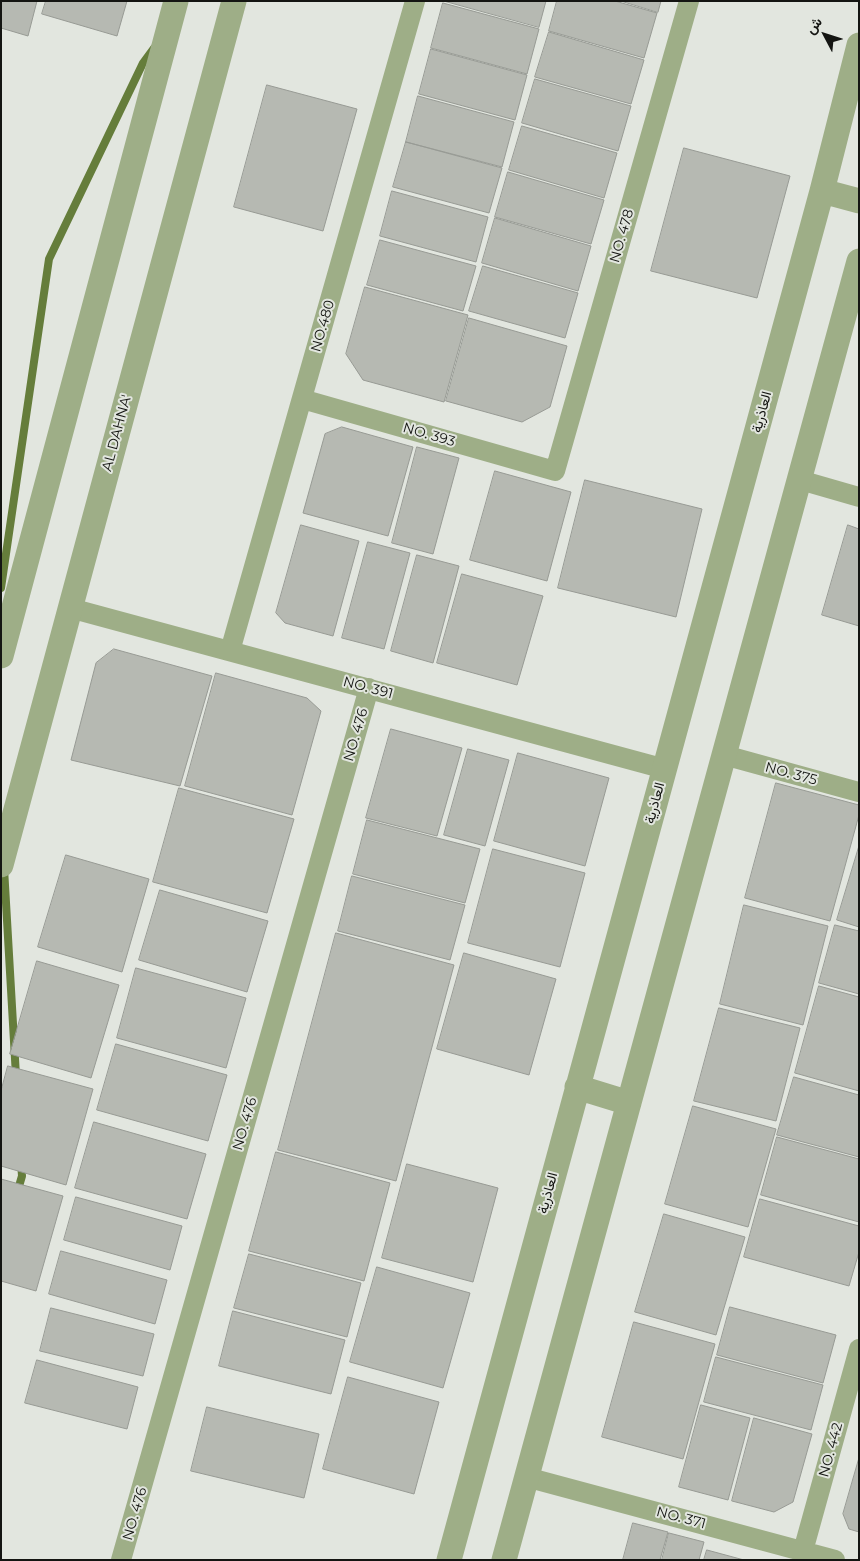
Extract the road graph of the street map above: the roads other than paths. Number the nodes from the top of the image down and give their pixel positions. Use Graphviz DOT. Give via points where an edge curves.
graph roads {
  1 [pos="176,1"];
  2 [pos="234,1"];
  3 [pos="415,1"];
  4 [pos="689,1"];
  5 [pos="859,45"];
  6 [pos="822,190"];
  7 [pos="859,200"];
  8 [pos="859,261"];
  9 [pos="302,399"];
  10 [pos="556,471"];
  11 [pos="800,480"];
  12 [pos="859,497"];
  13 [pos="70,608"];
  14 [pos="230,651"];
  15 [pos="1,656"];
  16 [pos="369,688"];
  17 [pos="724,755"];
  18 [pos="665,769"];
  19 [pos="859,792"];
  20 [pos="8,813"];
  21 [pos="1,865"];
  22 [pos="577,1087"];
  23 [pos="629,1103"];
  24 [pos="859,1348"];
  25 [pos="526,1477"];
  26 [pos="804,1551"];
  27 [pos="121,1560"];
  28 [pos="449,1560"];
  29 [pos="504,1560"];
  30 [pos="835,1560"];
  1 -- 15 [label="street"];
  2 -- 13 [label="street, AL DAHNA'"];
  3 -- 9 [label="street, NO.480"];
  4 -- 10 [label="street, NO. 478"];
  5 -- 6 [label="street, العاذرية"];
  6 -- 7 [label="street"];
  6 -- 18 [label="street, العاذرية"];
  8 -- 11 [label="street"];
  9 -- 10 [label="street, NO. 393"];
  9 -- 14 [label="street, NO.480"];
  11 -- 12 [label="street"];
  11 -- 17 [label="street"];
  13 -- 14 [label="street, NO. 391"];
  13 -- 20 [label="street, AL DAHNA'"];
  14 -- 16 [label="street, NO. 391"];
  16 -- 18 [label="street, NO. 391"];
  16 -- 27 [label="street, NO. 476"];
  17 -- 19 [label="street, NO. 375"];
  17 -- 23 [label="street"];
  18 -- 22 [label="street, العاذرية"];
  20 -- 21 [label="street, AL DAHNA'"];
  22 -- 23 [label="street"];
  22 -- 28 [label="street, العاذرية"];
  23 -- 25 [label="street"];
  24 -- 26 [label="street, NO. 442"];
  25 -- 26 [label="street, NO. 371"];
  25 -- 29 [label="street"];
  26 -- 30 [label="street, NO. 371"];
}
